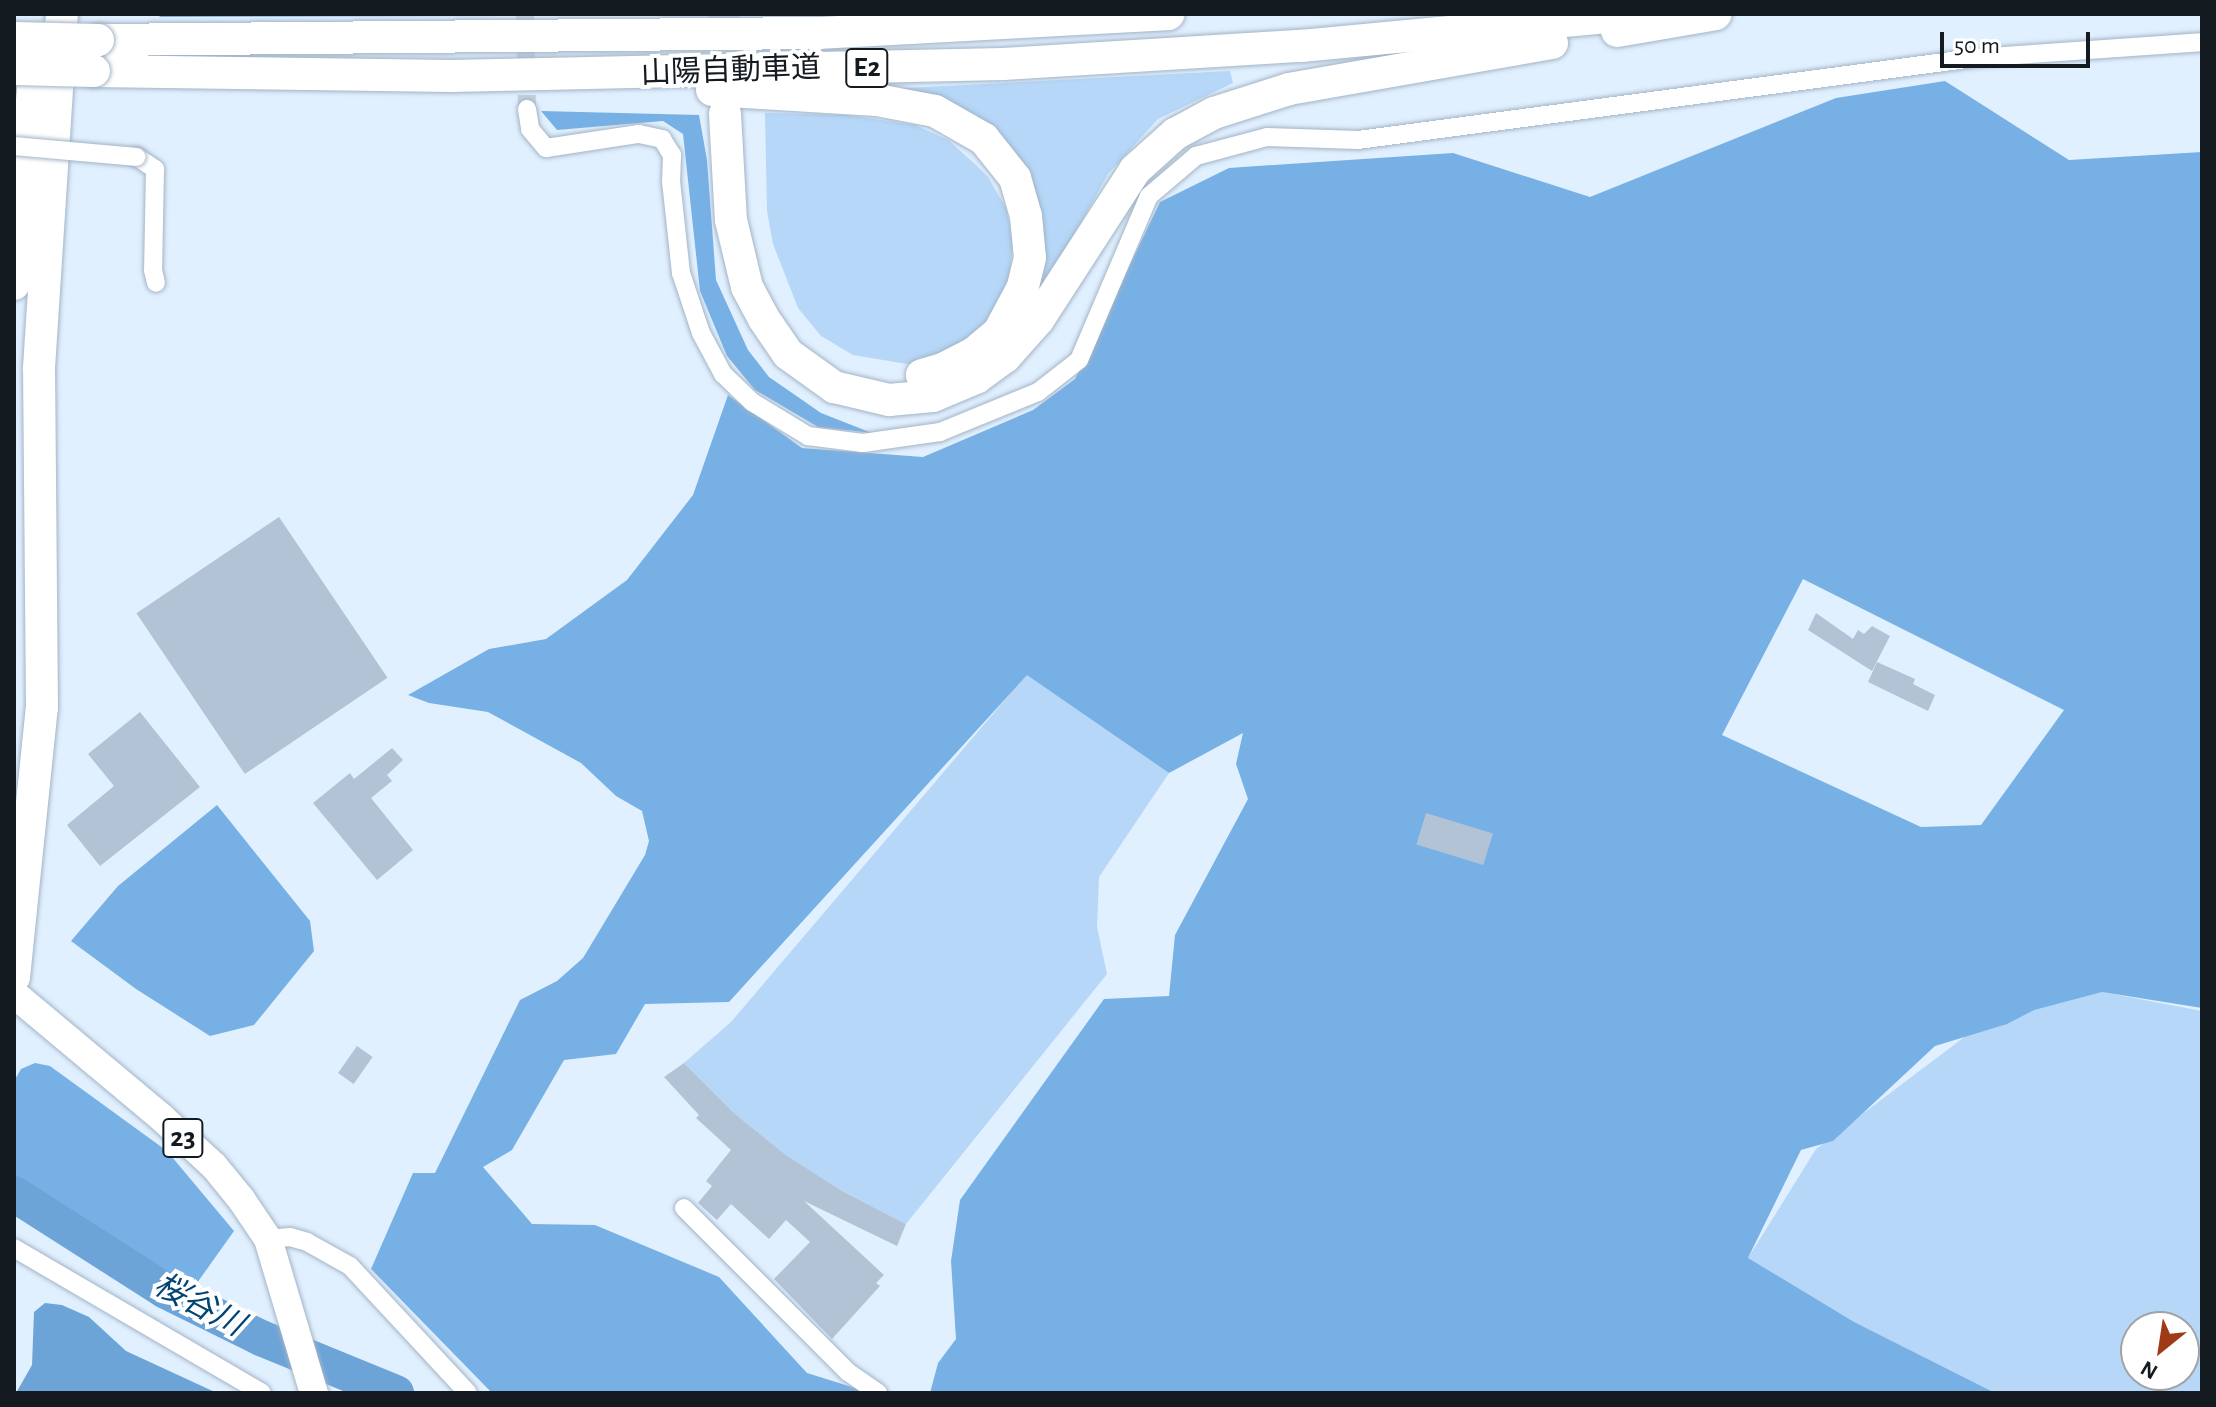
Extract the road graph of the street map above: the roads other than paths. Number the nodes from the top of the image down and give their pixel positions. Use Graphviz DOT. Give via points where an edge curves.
graph roads {
  1 [pos="40,14"];
  2 [pos="62,14"];
  3 [pos="1168,14"];
  4 [pos="1638,14"];
  5 [pos="1716,14"];
  6 [pos="14,38"];
  7 [pos="2202,42"];
  8 [pos="96,55"];
  9 [pos="14,69"];
  10 [pos="587,75"];
  11 [pos="527,109"];
  12 [pos="14,146"];
  13 [pos="156,283"];
  14 [pos="14,284"];
  15 [pos="14,977"];
  16 [pos="14,994"];
  17 [pos="684,1208"];
  18 [pos="268,1239"];
  19 [pos="14,1248"];
  20 [pos="312,1388"];
  21 [pos="262,1393"];
  22 [pos="468,1393"];
  23 [pos="878,1393"];
  1 -- 14 [label="highway"];
  2 -- 15 [label="highway" via="39,368 42,708"];
  3 -- 8 [label="highway, 山陽自動車道 / E2" via="819,33"];
  4 -- 10 [label="highway, 山陽自動車道 / E2" via="1301,46 1019,63"];
  5 -- 10 [label="highway" via="1289,89 1214,113 1175,134 1135,170 1038,320 1005,357 976,378 933,396 889,400 834,387 788,354 747,287 731,220 734,112 748,207 764,271 783,313 835,363 878,379 911,378 974,353 999,332 1023,287 1030,258 1026,216 1015,178 984,139 935,111 877,100 730,92"];
  6 -- 8 [label="highway, 山陽自動車道 / E2, bridge"];
  7 -- 11 [label="street" via="1974,58 1358,140 1267,137 1196,156 1149,196 1079,360 1038,392 940,432 863,443 808,436 752,402 723,374 701,333 681,273 672,155 662,139 639,134 546,148 530,129"];
  8 -- 9 [label="highway, 山陽自動車道 / E2, bridge"];
  8 -- 10 [label="highway, 山陽自動車道 / E2"];
  12 -- 13 [label="street, bridge" via="137,157 155,169"];
  16 -- 18 [label="main road, 23" via="214,1166"];
  17 -- 23 [label="street" via="848,1372"];
  18 -- 20 [label="main road, 23"];
  18 -- 22 [label="street" via="307,1242 350,1266"];
  19 -- 21 [label="street"];
}
